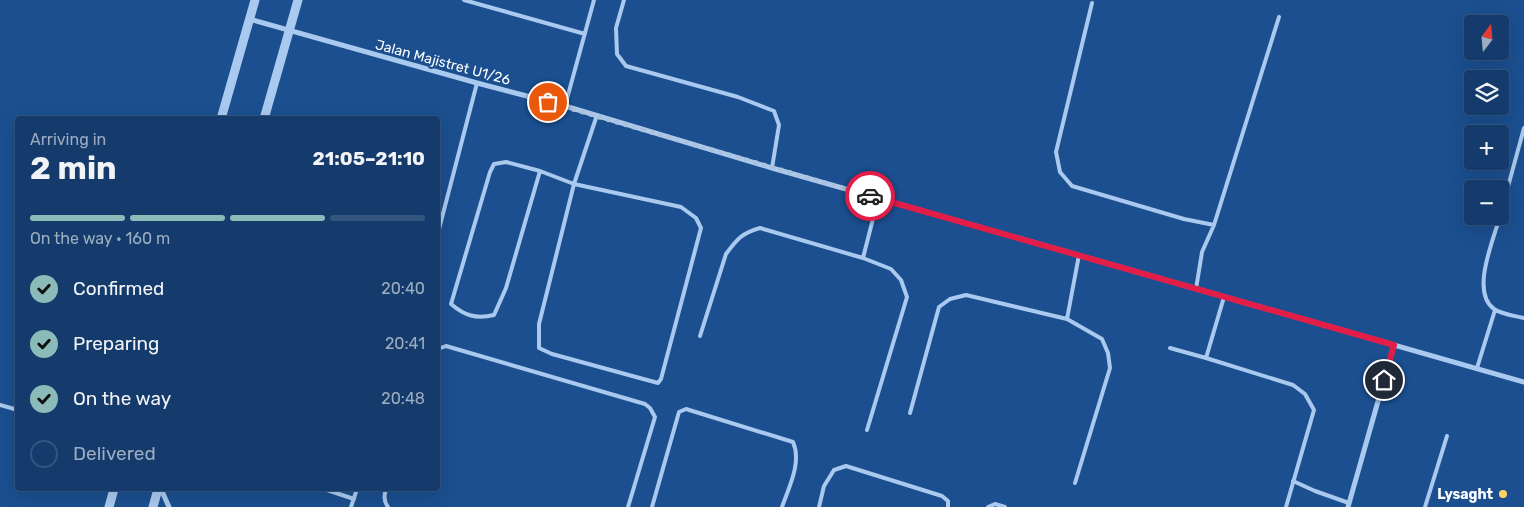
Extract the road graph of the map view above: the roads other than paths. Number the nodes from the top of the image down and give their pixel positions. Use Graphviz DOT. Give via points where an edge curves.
graph roads {
  1 [pos="255,0"];
  2 [pos="298,0"];
  3 [pos="464,0"];
  4 [pos="594,0"];
  5 [pos="624,0"];
  6 [pos="1092,3"];
  7 [pos="1279,17"];
  8 [pos="249,20"];
  9 [pos="289,31"];
  10 [pos="585,34"];
  11 [pos="477,84"];
  12 [pos="565,106"];
  13 [pos="597,115"];
  14 [pos="222,116"];
  15 [pos="265,116"];
  16 [pos="1524,128"];
  17 [pos="772,168"];
  18 [pos="540,170"];
  19 [pos="1509,183"];
  20 [pos="574,184"];
  21 [pos="878,198"];
  22 [pos="1214,225"];
  23 [pos="1497,225"];
  24 [pos="440,226"];
  25 [pos="1079,255"];
  26 [pos="863,258"];
  27 [pos="1196,289"];
  28 [pos="1224,297"];
  29 [pos="1495,310"];
  30 [pos="1524,318"];
  31 [pos="1067,319"];
  32 [pos="700,336"];
  33 [pos="1394,345"];
  34 [pos="440,348"];
  35 [pos="1170,348"];
  36 [pos="1206,358"];
  37 [pos="1476,368"];
  38 [pos="1524,382"];
  39 [pos="0,404"];
  40 [pos="15,409"];
  41 [pos="910,413"];
  42 [pos="867,430"];
  43 [pos="1447,436"];
  44 [pos="1293,481"];
  45 [pos="1075,483"];
  46 [pos="113,491"];
  47 [pos="159,491"];
  48 [pos="161,491"];
  49 [pos="330,491"];
  50 [pos="356,491"];
  51 [pos="385,491"];
  52 [pos="354,499"];
  53 [pos="1349,505"];
  54 [pos="109,507"];
  55 [pos="153,507"];
  56 [pos="169,507"];
  57 [pos="351,507"];
  58 [pos="388,507"];
  59 [pos="628,507"];
  60 [pos="652,507"];
  61 [pos="782,507"];
  62 [pos="819,507"];
  63 [pos="948,507"];
  64 [pos="988,507"];
  65 [pos="1005,507"];
  66 [pos="1286,507"];
  67 [pos="1425,507"];
  1 -- 8 [label="street"];
  2 -- 9 [label="street"];
  3 -- 10 [label="lane"];
  4 -- 10 [label="lane"];
  5 -- 17 [label="lane" via="616,28 617,54 626,66 738,97 774,111 779,125"];
  6 -- 22 [label="lane" via="1056,152 1060,172 1072,186"];
  7 -- 22 [label="lane"];
  8 -- 9 [label="street, Jalan Majistret U1/26"];
  8 -- 14 [label="street"];
  9 -- 11 [label="street, Jalan Majistret U1/26"];
  9 -- 15 [label="street"];
  10 -- 12 [label="lane"];
  11 -- 12 [label="street, Jalan Majistret U1/26"];
  11 -- 24 [label="lane"];
  12 -- 13 [label="street, Jalan Majistret U1/26"];
  13 -- 17 [label="street, Jalan Majistret U1/26"];
  13 -- 20 [label="lane"];
  16 -- 19 [label="lane"];
  17 -- 21 [label="street, Jalan Majistret U1/26"];
  18 -- 18 [label="lane" via="506,162 494,164 451,304 461,313 482,318 494,315 506,288"];
  18 -- 20 [label="lane"];
  20 -- 20 [label="lane" via="539,324 539,348 658,383 701,228 696,218 681,207"];
  21 -- 25 [label="street, Jalan Majistret U1/26"];
  21 -- 26 [label="lane"];
  22 -- 27 [label="lane" via="1202,252"];
  23 -- 29 [label="lane" via="1482,280 1485,300"];
  25 -- 27 [label="street, Jalan Majistret U1/26"];
  25 -- 31 [label="lane"];
  26 -- 32 [label="lane" via="760,228 745,232 726,254"];
  26 -- 42 [label="lane" via="891,269 907,297"];
  27 -- 28 [label="street, Jalan Majistret U1/26"];
  28 -- 33 [label="street, Jalan Majistret U1/26"];
  28 -- 36 [label="lane"];
  29 -- 30 [label="lane"];
  29 -- 37 [label="lane"];
  31 -- 41 [label="lane" via="966,295 950,298 939,307"];
  31 -- 45 [label="lane" via="1102,339 1110,368"];
  33 -- 37 [label="street, Jalan Majistret U1/26"];
  33 -- 53 [label="street"];
  34 -- 59 [label="lane" via="446,346 650,408 655,417"];
  35 -- 36 [label="lane"];
  36 -- 44 [label="lane" via="1292,385 1305,394 1314,410"];
  37 -- 38 [label="street, Jalan Majistret U1/26"];
  39 -- 40 [label="lane"];
  43 -- 67 [label="lane"];
  44 -- 53 [label="lane"];
  44 -- 66 [label="lane"];
  46 -- 54 [label="street"];
  47 -- 55 [label="street"];
  48 -- 56 [label="street"];
  49 -- 52 [label="lane"];
  50 -- 52 [label="lane"];
  51 -- 58 [label="lane"];
  52 -- 57 [label="lane"];
  60 -- 61 [label="lane" via="679,412 686,409 793,442 797,451 796,466"];
  62 -- 63 [label="lane" via="824,486 834,470 846,466 942,496 948,501"];
  64 -- 65 [label="lane" via="995,504"];
}
